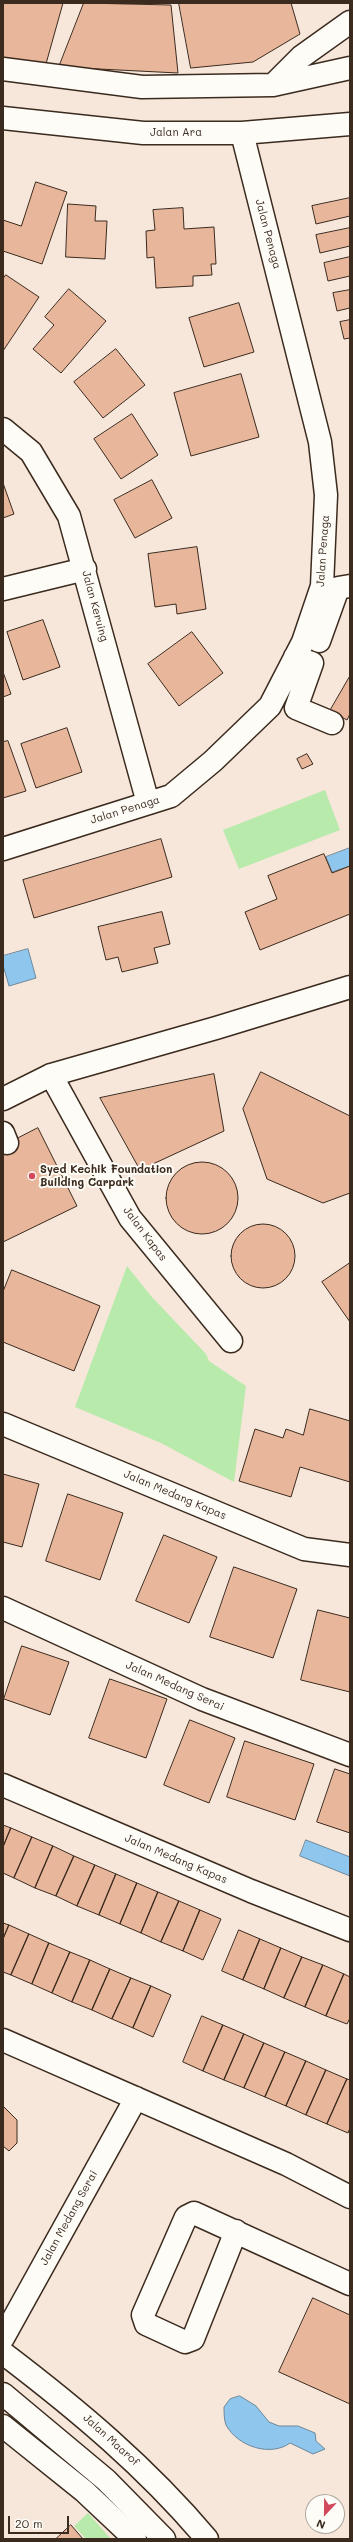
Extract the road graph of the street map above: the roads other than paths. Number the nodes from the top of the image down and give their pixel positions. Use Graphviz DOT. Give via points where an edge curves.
graph roads {
  1 [pos="350,22"];
  2 [pos="350,68"];
  3 [pos="3,69"];
  4 [pos="273,85"];
  5 [pos="3,118"];
  6 [pos="350,124"];
  7 [pos="242,133"];
  8 [pos="3,429"];
  9 [pos="85,569"];
  10 [pos="350,586"];
  11 [pos="3,589"];
  12 [pos="303,660"];
  13 [pos="332,723"];
  14 [pos="148,803"];
  15 [pos="3,849"];
  16 [pos="350,987"];
  17 [pos="50,1075"];
  18 [pos="3,1099"];
  19 [pos="231,1341"];
  20 [pos="3,1424"];
  21 [pos="350,1555"];
  22 [pos="3,1608"];
  23 [pos="350,1755"];
  24 [pos="3,1785"];
  25 [pos="350,1930"];
  26 [pos="3,2040"];
  27 [pos="136,2098"];
  28 [pos="350,2197"];
  29 [pos="236,2231"];
  30 [pos="350,2284"];
  31 [pos="3,2338"];
  32 [pos="3,2353"];
  33 [pos="3,2394"];
  34 [pos="3,2426"];
  35 [pos="135,2539"];
  36 [pos="164,2539"];
  37 [pos="208,2539"];
  1 -- 4 [label="street" via="301,57"];
  2 -- 4 [label="street"];
  3 -- 4 [label="street" via="142,87"];
  5 -- 7 [label="street, Jalan Ara" via="144,133"];
  6 -- 7 [label="street, Jalan Ara"];
  7 -- 12 [label="street, Jalan Penaga" via="320,442 326,495 322,586 303,642"];
  8 -- 9 [label="street, Jalan Keruing" via="30,452 69,516"];
  9 -- 11 [label="street"];
  9 -- 14 [label="street, Jalan Keruing"];
  10 -- 12 [label="street" via="338,588"];
  12 -- 13 [label="street" via="296,708"];
  12 -- 14 [label="street, Jalan Penaga" via="270,706 250,728 171,796"];
  14 -- 15 [label="street, Jalan Penaga"];
  16 -- 17 [label="street"];
  17 -- 18 [label="street"];
  17 -- 19 [label="street, Jalan Kapas" via="130,1218"];
  20 -- 21 [label="street, Jalan Medang Kapas" via="304,1549"];
  22 -- 23 [label="street, Jalan Medang Serai" via="202,1699"];
  24 -- 25 [label="street, Jalan Medang Kapas" via="251,1891"];
  26 -- 27 [label="street"];
  27 -- 28 [label="street" via="286,2164"];
  27 -- 31 [label="street, Jalan Medang Serai"];
  29 -- 29 [label="street" via="193,2339 185,2342 146,2324 143,2315 186,2217 194,2213"];
  29 -- 30 [label="street"];
  32 -- 37 [label="street, Jalan Maarof" via="73,2406 131,2457"];
  33 -- 36 [label="street" via="106,2480"];
  34 -- 35 [label="street" via="84,2491"];
}
